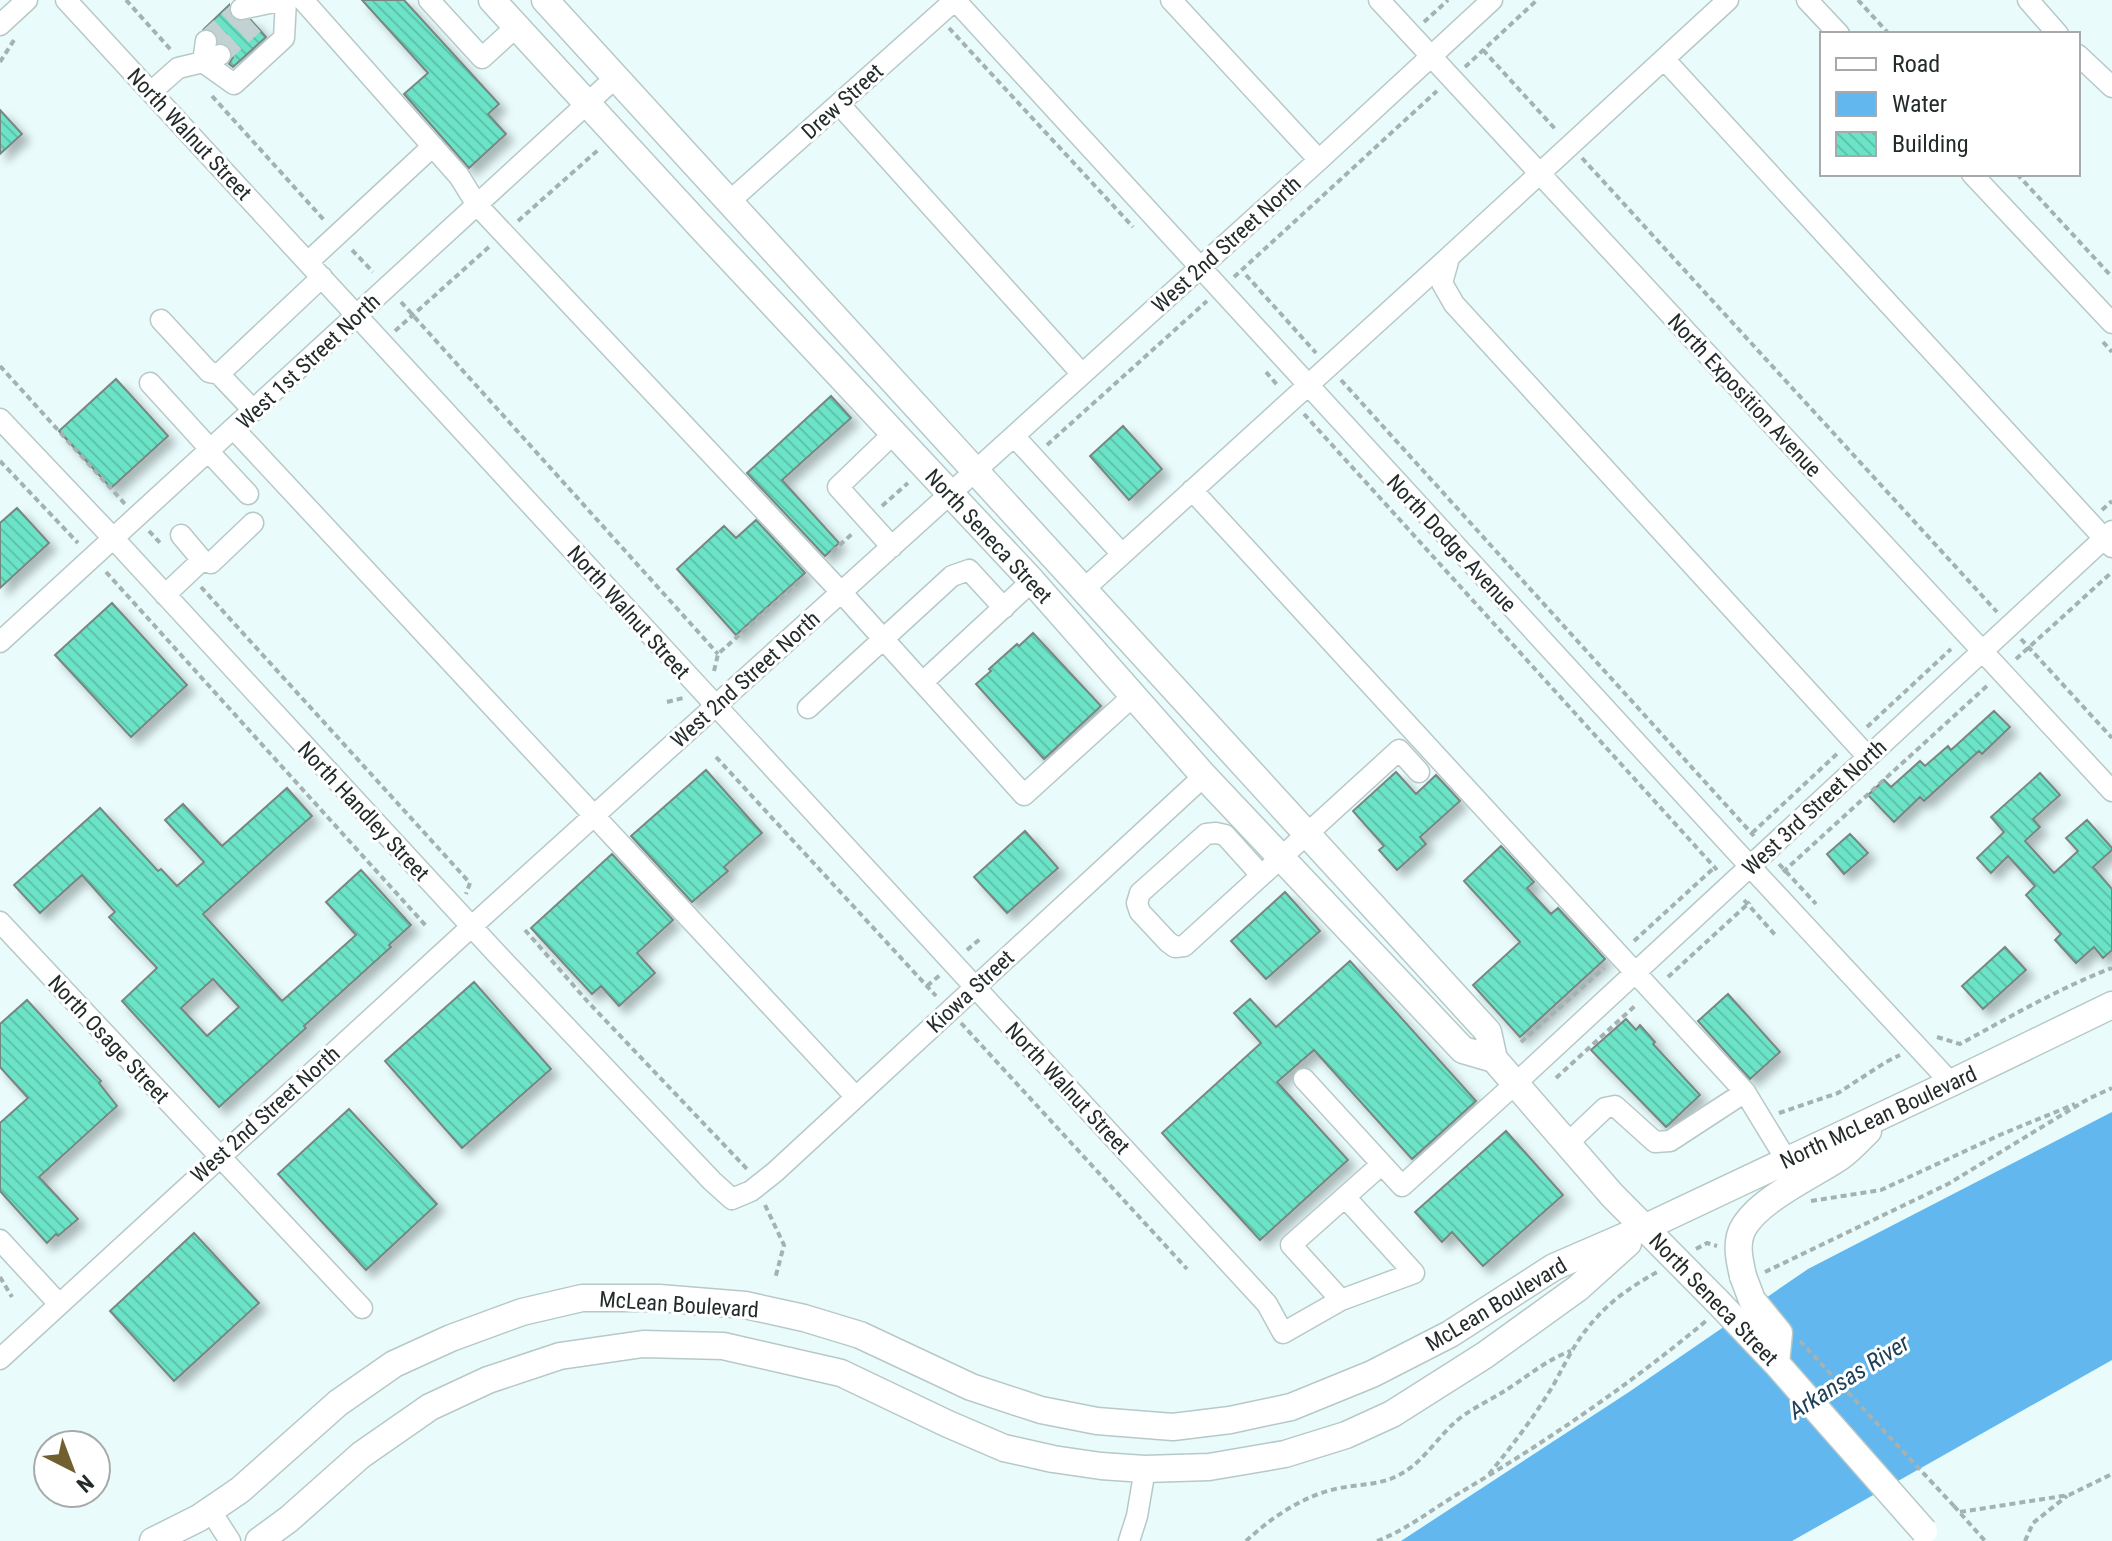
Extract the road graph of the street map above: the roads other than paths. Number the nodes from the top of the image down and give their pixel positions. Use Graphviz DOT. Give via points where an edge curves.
graph roads {
  1 [pos="27,0"];
  2 [pos="66,0"];
  3 [pos="285,0"];
  4 [pos="303,0"];
  5 [pos="429,0"];
  6 [pos="492,0"];
  7 [pos="545,0"];
  8 [pos="955,0"];
  9 [pos="1171,0"];
  10 [pos="1379,0"];
  11 [pos="1492,0"];
  12 [pos="1728,0"];
  13 [pos="1807,0"];
  14 [pos="2028,0"];
  15 [pos="247,16"];
  16 [pos="0,25"];
  17 [pos="516,27"];
  18 [pos="1837,32"];
  19 [pos="2056,32"];
  20 [pos="1431,56"];
  21 [pos="2080,57"];
  22 [pos="1664,59"];
  23 [pos="615,78"];
  24 [pos="2112,87"];
  25 [pos="151,92"];
  26 [pos="587,104"];
  27 [pos="839,104"];
  28 [pos="433,146"];
  29 [pos="1319,160"];
  30 [pos="1539,173"];
  31 [pos="1974,176"];
  32 [pos="730,201"];
  33 [pos="477,205"];
  34 [pos="1449,257"];
  35 [pos="1200,268"];
  36 [pos="315,270"];
  37 [pos="358,315"];
  38 [pos="161,320"];
  39 [pos="2112,323"];
  40 [pos="219,374"];
  41 [pos="1082,374"];
  42 [pos="150,383"];
  43 [pos="1308,385"];
  44 [pos="254,411"];
  45 [pos="0,419"];
  46 [pos="234,429"];
  47 [pos="894,433"];
  48 [pos="1014,436"];
  49 [pos="210,451"];
  50 [pos="976,471"];
  51 [pos="1192,490"];
  52 [pos="950,493"];
  53 [pos="248,494"];
  54 [pos="253,523"];
  55 [pos="181,535"];
  56 [pos="114,539"];
  57 [pos="2110,539"];
  58 [pos="892,547"];
  59 [pos="1122,554"];
  60 [pos="195,567"];
  61 [pos="1032,581"];
  62 [pos="1084,589"];
  63 [pos="841,592"];
  64 [pos="165,595"];
  65 [pos="1004,608"];
  66 [pos="883,639"];
  67 [pos="0,642"];
  68 [pos="1982,651"];
  69 [pos="923,682"];
  70 [pos="1133,696"];
  71 [pos="715,706"];
  72 [pos="808,708"];
  73 [pos="1868,757"];
  74 [pos="1419,772"];
  75 [pos="1204,776"];
  76 [pos="2112,791"];
  77 [pos="594,816"];
  78 [pos="1307,834"];
  79 [pos="1281,857"];
  80 [pos="1750,867"];
  81 [pos="1261,875"];
  82 [pos="0,922"];
  83 [pos="471,927"];
  84 [pos="1635,973"];
  85 [pos="975,987"];
  86 [pos="2112,1005"];
  87 [pos="1494,1059"];
  88 [pos="1304,1079"];
  89 [pos="1951,1083"];
  90 [pos="1515,1084"];
  91 [pos="1745,1092"];
  92 [pos="855,1096"];
  93 [pos="1885,1115"];
  94 [pos="1568,1143"];
  95 [pos="219,1156"];
  96 [pos="1787,1161"];
  97 [pos="1382,1164"];
  98 [pos="1345,1197"];
  99 [pos="732,1199"];
  100 [pos="1644,1228"];
  101 [pos="0,1240"];
  102 [pos="1341,1300"];
  103 [pos="59,1304"];
  104 [pos="362,1308"];
  105 [pos="0,1359"];
  106 [pos="1776,1363"];
  107 [pos="1145,1469"];
  108 [pos="210,1510"];
  109 [pos="1928,1536"];
  110 [pos="153,1541"];
  111 [pos="230,1541"];
  112 [pos="259,1541"];
  113 [pos="1129,1541"];
  1 -- 16 [label="street"];
  2 -- 25 [label="street, North Walnut Street"];
  3 -- 15 [label="street"];
  3 -- 25 [label="street" via="284,38 234,84 204,56 178,68"];
  4 -- 28 [label="street"];
  5 -- 17 [label="street" via="482,58"];
  6 -- 17 [label="main road, North Seneca Street"];
  7 -- 23 [label="main road, North Seneca Street"];
  8 -- 27 [label="street, Drew Street"];
  8 -- 35 [label="street, North Dodge Avenue"];
  9 -- 29 [label="street"];
  10 -- 20 [label="street, North Exposition Avenue"];
  11 -- 20 [label="street, West 2nd Street North"];
  12 -- 22 [label="street"];
  13 -- 18 [label="street"];
  14 -- 19 [label="street"];
  17 -- 26 [label="main road, North Seneca Street"];
  20 -- 29 [label="street, West 2nd Street North"];
  20 -- 30 [label="street, North Exposition Avenue"];
  21 -- 24 [label="street"];
  22 -- 30 [label="street"];
  22 -- 57 [label="street"];
  23 -- 26 [label="street, West 1st Street North"];
  23 -- 32 [label="main road, North Seneca Street"];
  25 -- 36 [label="street, North Walnut Street"];
  26 -- 33 [label="street, West 1st Street North"];
  26 -- 47 [label="main road, North Seneca Street"];
  27 -- 32 [label="street, Drew Street"];
  27 -- 41 [label="street"];
  28 -- 33 [label="street"];
  28 -- 36 [label="street" via="338,234"];
  29 -- 35 [label="street, West 2nd Street North"];
  30 -- 34 [label="street"];
  30 -- 68 [label="street, North Exposition Avenue"];
  31 -- 39 [label="street"];
  32 -- 50 [label="main road, North Seneca Street"];
  33 -- 37 [label="street, West 1st Street North"];
  33 -- 63 [label="street"];
  34 -- 43 [label="street"];
  34 -- 73 [label="street" via="1442,283 1454,304"];
  35 -- 41 [label="street, West 2nd Street North"];
  35 -- 43 [label="street, North Dodge Avenue"];
  36 -- 37 [label="street, North Walnut Street"];
  36 -- 40 [label="street"];
  37 -- 44 [label="street, West 1st Street North"];
  37 -- 71 [label="street, North Walnut Street"];
  38 -- 40 [label="street" via="209,372"];
  40 -- 44 [label="street"];
  41 -- 48 [label="street, West 2nd Street North"];
  42 -- 49 [label="street"];
  43 -- 51 [label="street"];
  43 -- 80 [label="street, North Dodge Avenue"];
  44 -- 46 [label="street, West 1st Street North"];
  45 -- 56 [label="street, North Handley Street"];
  46 -- 49 [label="street, West 1st Street North"];
  46 -- 77 [label="street"];
  47 -- 52 [label="main road, North Seneca Street"];
  47 -- 58 [label="street" via="838,487"];
  48 -- 50 [label="street, West 2nd Street North"];
  48 -- 59 [label="street"];
  49 -- 53 [label="street"];
  49 -- 56 [label="street, West 1st Street North"];
  50 -- 52 [label="street, West 2nd Street North"];
  50 -- 62 [label="main road, North Seneca Street"];
  51 -- 59 [label="street"];
  51 -- 84 [label="street"];
  52 -- 58 [label="street, West 2nd Street North"];
  52 -- 61 [label="main road, North Seneca Street"];
  54 -- 60 [label="street" via="211,563"];
  55 -- 60 [label="street"];
  56 -- 64 [label="street, North Handley Street"];
  56 -- 67 [label="street, West 1st Street North"];
  57 -- 68 [label="street, West 3rd Street North"];
  58 -- 63 [label="street, West 2nd Street North"];
  59 -- 62 [label="street"];
  60 -- 64 [label="street"];
  61 -- 65 [label="street"];
  61 -- 70 [label="main road, North Seneca Street"];
  62 -- 78 [label="main road, North Seneca Street"];
  63 -- 66 [label="street"];
  63 -- 71 [label="street, West 2nd Street North"];
  64 -- 83 [label="street, North Handley Street"];
  65 -- 66 [label="street" via="969,570 952,576"];
  65 -- 69 [label="street"];
  66 -- 69 [label="street"];
  66 -- 72 [label="street"];
  68 -- 73 [label="street, West 3rd Street North"];
  68 -- 76 [label="street, North Exposition Avenue"];
  69 -- 70 [label="street" via="1024,795"];
  70 -- 75 [label="main road, North Seneca Street"];
  71 -- 77 [label="street, West 2nd Street North"];
  71 -- 85 [label="street, North Walnut Street"];
  73 -- 80 [label="street, West 3rd Street North"];
  74 -- 78 [label="street" via="1399,750"];
  75 -- 79 [label="main road, North Seneca Street"];
  75 -- 85 [label="street, Kiowa Street"];
  77 -- 83 [label="street, West 2nd Street North"];
  77 -- 92 [label="street"];
  78 -- 79 [label="street"];
  78 -- 87 [label="main road, North Seneca Street" via="1488,1032"];
  79 -- 81 [label="street"];
  79 -- 87 [label="main road, North Seneca Street" via="1463,1050"];
  80 -- 84 [label="street, West 3rd Street North"];
  80 -- 89 [label="street, North Dodge Avenue"];
  81 -- 81 [label="street" via="1184,946 1168,942 1137,903 1140,893 1206,834 1225,835"];
  82 -- 95 [label="street, North Osage Street"];
  83 -- 95 [label="street, West 2nd Street North"];
  83 -- 99 [label="street, North Handley Street"];
  84 -- 90 [label="street, West 3rd Street North"];
  84 -- 91 [label="street"];
  85 -- 92 [label="street, Kiowa Street"];
  85 -- 102 [label="street, North Walnut Street" via="1267,1304 1283,1333"];
  86 -- 89 [label="main road, North McLean Boulevard"];
  87 -- 90 [label="main road, North Seneca Street"];
  88 -- 97 [label="street"];
  89 -- 93 [label="main road, North McLean Boulevard"];
  90 -- 94 [label="main road, North Seneca Street"];
  90 -- 97 [label="street, West 3rd Street North" via="1402,1186"];
  91 -- 94 [label="street" via="1670,1141 1655,1142 1615,1106 1605,1108"];
  91 -- 96 [label="street"];
  92 -- 99 [label="street, Kiowa Street" via="775,1172"];
  93 -- 96 [label="main road, North McLean Boulevard"];
  93 -- 106 [label="main road, bridge" via="1843,1155 1765,1203 1741,1234 1741,1264 1752,1300 1779,1333"];
  94 -- 100 [label="main road, North Seneca Street"];
  95 -- 103 [label="street, West 2nd Street North"];
  95 -- 104 [label="street, North Osage Street"];
  96 -- 100 [label="main road, North McLean Boulevard"];
  97 -- 98 [label="street"];
  98 -- 102 [label="street" via="1291,1245"];
  98 -- 102 [label="street" via="1414,1273"];
  100 -- 106 [label="main road, North Seneca Street, bridge"];
  100 -- 107 [label="main road, McLean Boulevard" via="1578,1288 1392,1414 1285,1454 1209,1467"];
  100 -- 108 [label="main road, McLean Boulevard" via="1554,1267 1450,1334 1372,1374 1291,1407 1173,1427 1041,1410 971,1387 860,1335 745,1305 582,1298 522,1312 394,1364 338,1403"];
  101 -- 103 [label="street"];
  103 -- 105 [label="street, West 2nd Street North"];
  106 -- 109 [label="main road, North Seneca Street, bridge"];
  107 -- 112 [label="main road, McLean Boulevard" via="1004,1448 828,1369 723,1346 643,1344 560,1356 430,1407 361,1455"];
  107 -- 113 [label="street"];
  108 -- 110 [label="main road, McLean Boulevard"];
  108 -- 111 [label="street"];
}
